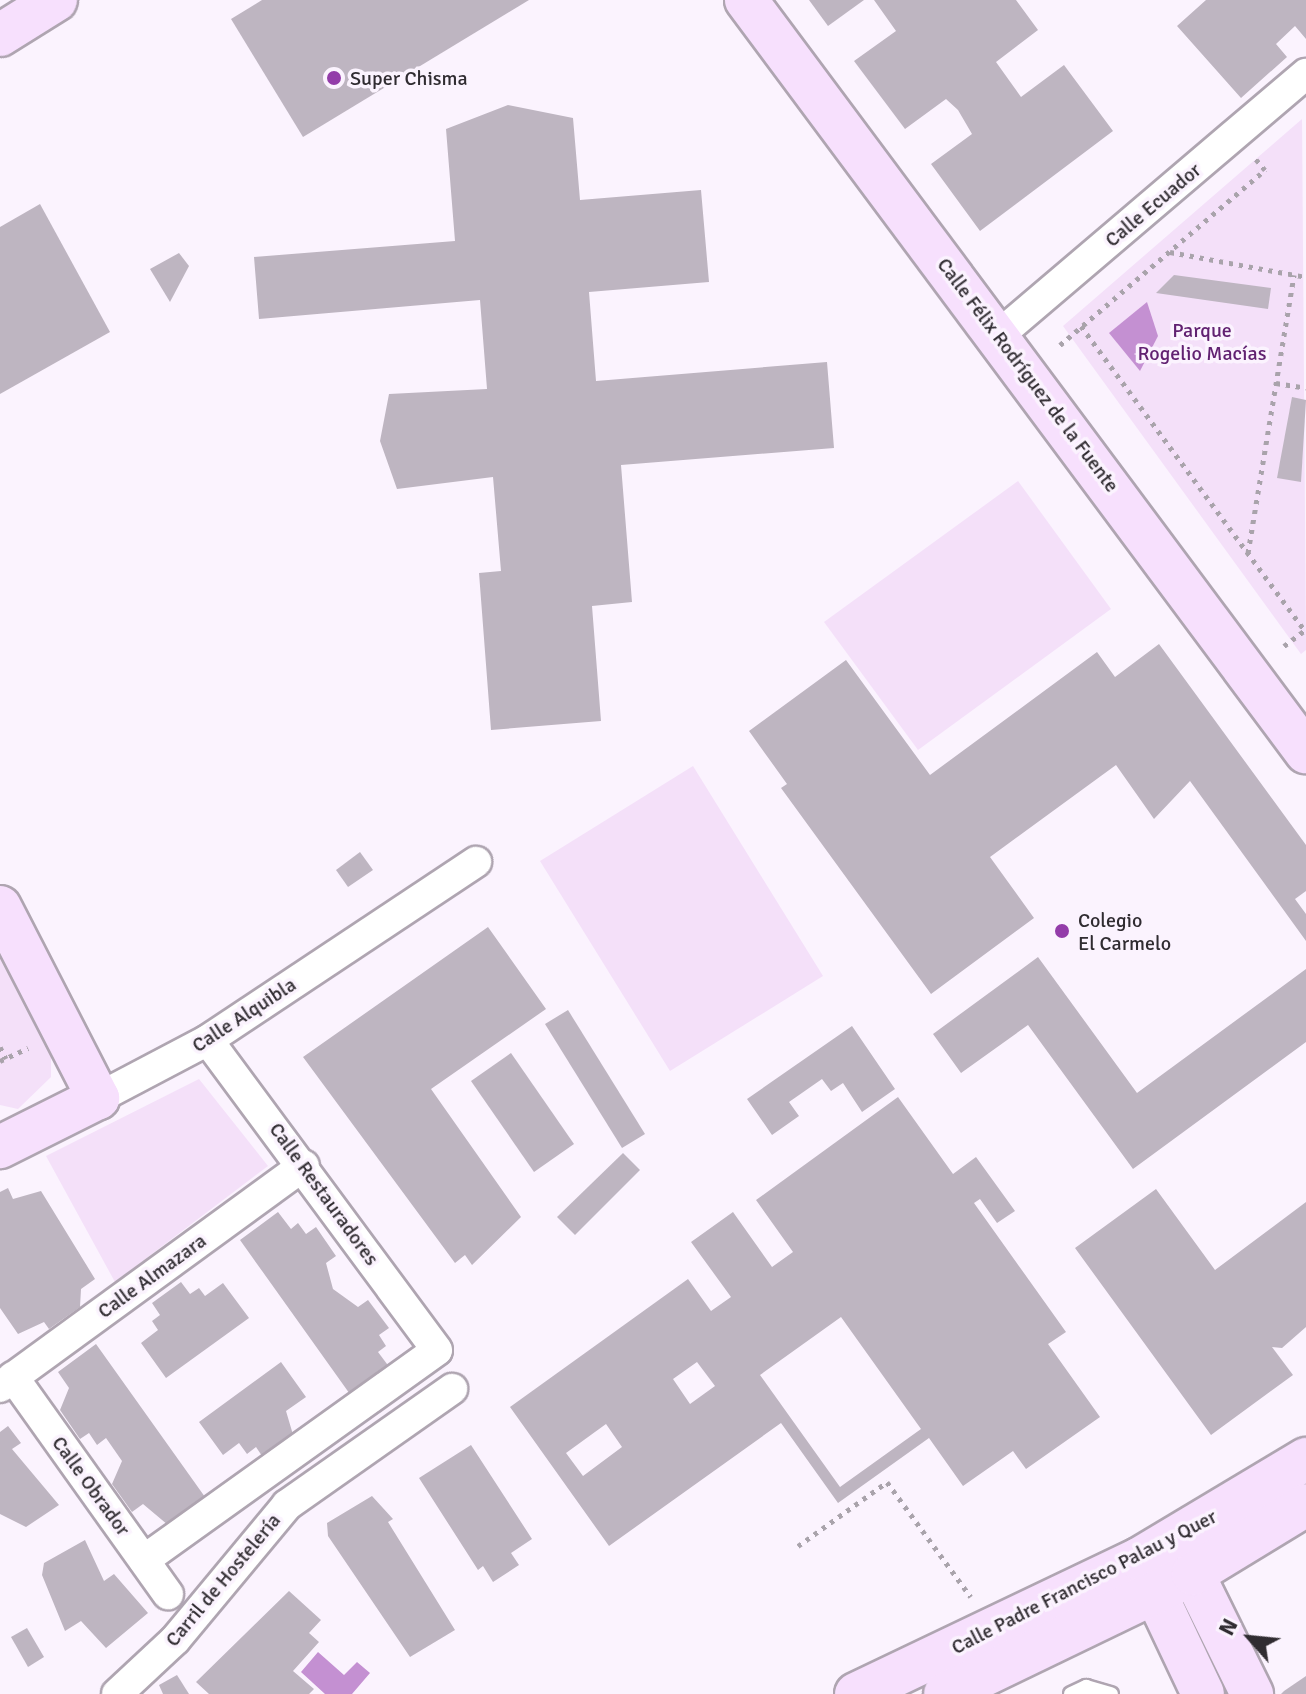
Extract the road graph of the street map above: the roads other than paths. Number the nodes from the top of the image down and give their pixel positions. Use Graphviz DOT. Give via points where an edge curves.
graph roads {
  1 [pos="56,0"];
  2 [pos="746,0"];
  3 [pos="0,35"];
  4 [pos="1306,74"];
  5 [pos="999,335"];
  6 [pos="1306,752"];
  7 [pos="476,862"];
  8 [pos="0,907"];
  9 [pos="208,1040"];
  10 [pos="98,1098"];
  11 [pos="0,1147"];
  12 [pos="304,1165"];
  13 [pos="6,1382"];
  14 [pos="452,1389"];
  15 [pos="1306,1459"];
  16 [pos="1306,1505"];
  17 [pos="144,1560"];
  18 [pos="1193,1574"];
  19 [pos="1147,1576"];
  20 [pos="168,1594"];
  21 [pos="117,1694"];
  22 [pos="856,1694"];
  23 [pos="945,1694"];
  24 [pos="1071,1694"];
  25 [pos="1111,1694"];
  26 [pos="1203,1694"];
  27 [pos="1252,1694"];
  1 -- 3 [label="street"];
  2 -- 5 [label="street, Calle Félix Rodríguez de la Fuente"];
  4 -- 5 [label="street, Calle Ecuador"];
  5 -- 6 [label="street, Calle Félix Rodríguez de la Fuente"];
  7 -- 9 [label="street, Calle Alquibla"];
  8 -- 10 [label="street"];
  9 -- 10 [label="street, Calle Alquibla"];
  9 -- 12 [label="street, Calle Restauradores"];
  10 -- 11 [label="street, Calle Alquibla"];
  12 -- 13 [label="street, Calle Almazara"];
  12 -- 17 [label="street, Calle Restauradores" via="437,1350"];
  13 -- 17 [label="street, Calle Obrador"];
  14 -- 21 [label="street, Carril de Hostelería" via="287,1505 175,1640"];
  15 -- 19 [label="street, Calle Padre Francisco Palau y Quer"];
  16 -- 18 [label="street, Calle Padre Francisco Palau y Quer"];
  17 -- 20 [label="street, Calle Obrador"];
  18 -- 19 [label="street, Calle Padre Francisco Palau y Quer"];
  18 -- 27 [label="street"];
  19 -- 22 [label="street, Calle Padre Francisco Palau y Quer"];
  19 -- 23 [label="street, Calle Padre Francisco Palau y Quer"];
  19 -- 26 [label="street"];
  24 -- 25 [label="lane" via="1086,1687"];
}
